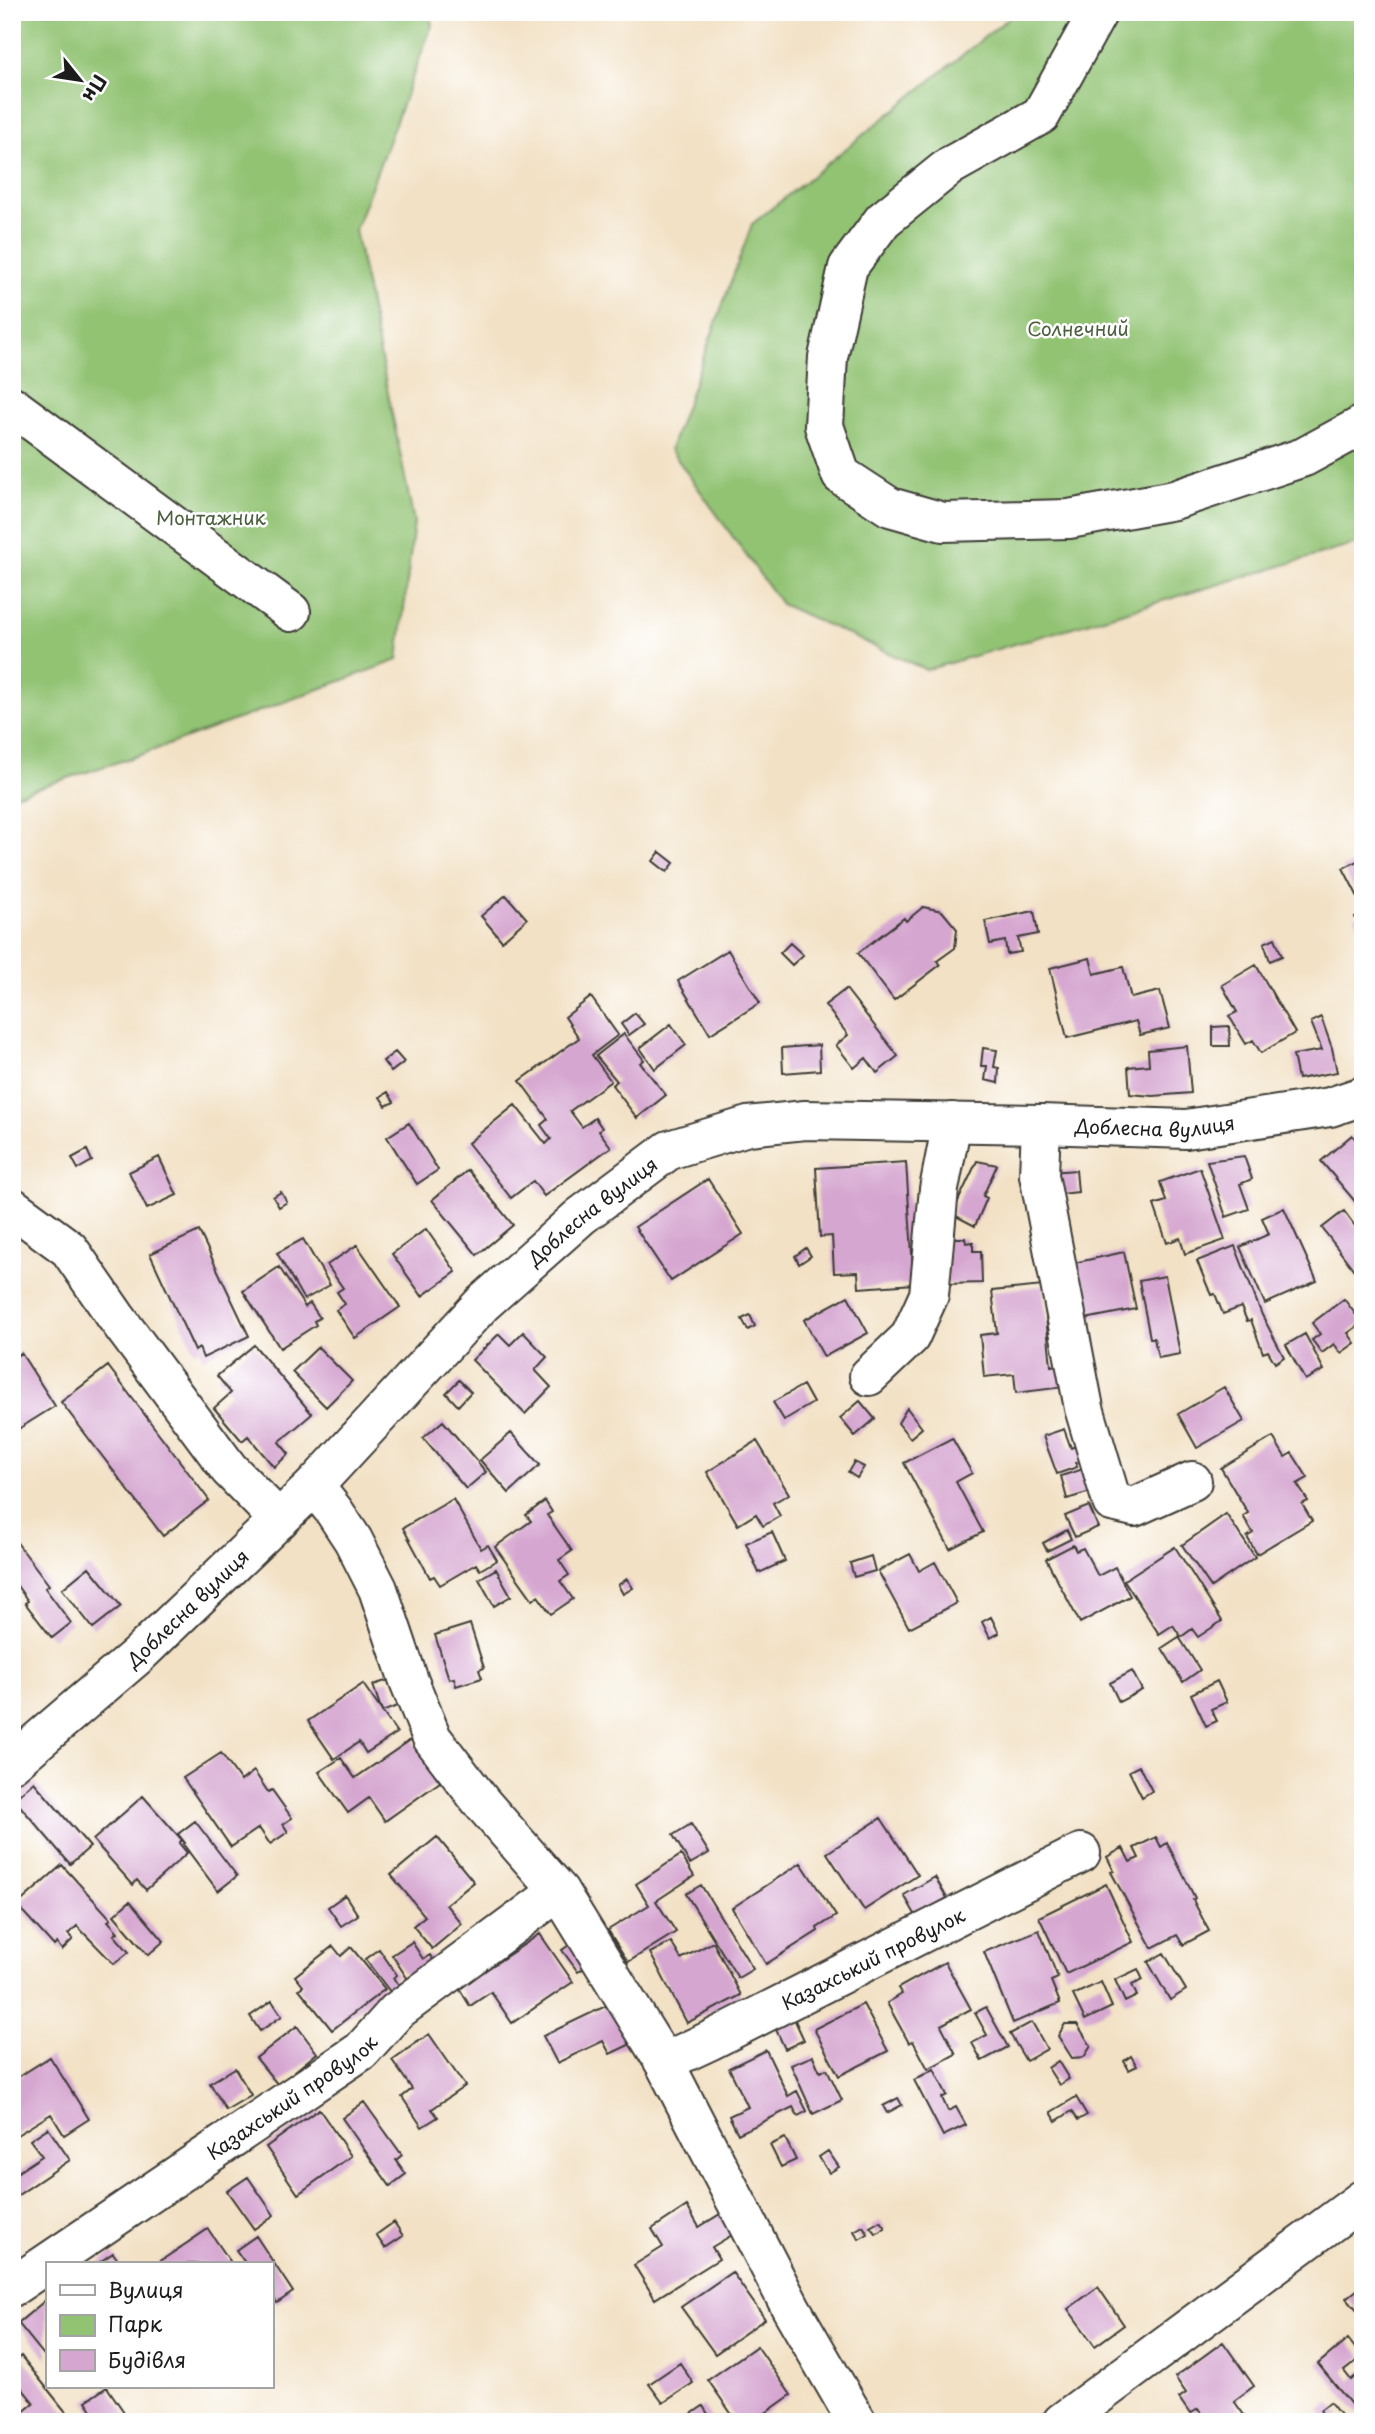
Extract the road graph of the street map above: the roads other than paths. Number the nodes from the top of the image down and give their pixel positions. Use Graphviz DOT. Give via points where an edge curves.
graph roads {
  1 [pos="1098,12"];
  2 [pos="12,406"];
  3 [pos="1363,425"];
  4 [pos="291,612"];
  5 [pos="1363,1096"];
  6 [pos="952,1122"];
  7 [pos="1041,1124"];
  8 [pos="12,1207"];
  9 [pos="869,1376"];
  10 [pos="1192,1481"];
  11 [pos="314,1486"];
  12 [pos="279,1520"];
  13 [pos="12,1763"];
  14 [pos="1081,1853"];
  15 [pos="559,1891"];
  16 [pos="664,2062"];
  17 [pos="1363,2199"];
  18 [pos="49,2262"];
  19 [pos="46,2264"];
  20 [pos="12,2287"];
  21 [pos="858,2422"];
  22 [pos="1062,2422"];
  1 -- 3 [label="street" via="1041,115 950,166 883,220 848,267 828,357 824,426 841,475 890,507 943,522 1069,519 1174,500 1304,457"];
  2 -- 4 [label="street"];
  5 -- 7 [label="street, Доблесна вулиця" via="1330,1107 1186,1129"];
  6 -- 7 [label="street, Доблесна вулиця"];
  6 -- 9 [label="street" via="939,1189 929,1295 910,1337"];
  6 -- 11 [label="street, Доблесна вулиця" via="805,1120 748,1126 669,1150 581,1216 482,1304"];
  7 -- 10 [label="street" via="1039,1175 1084,1408 1112,1502 1134,1507"];
  8 -- 12 [label="street" via="69,1249 229,1469"];
  11 -- 12 [label="street, Доблесна вулиця"];
  11 -- 15 [label="street" via="354,1540 378,1589 432,1738"];
  12 -- 13 [label="street, Доблесна вулиця" via="137,1656"];
  14 -- 16 [label="street, Казахський провулок"];
  15 -- 16 [label="street"];
  15 -- 18 [label="street, Казахський провулок" via="397,2011 361,2051"];
  16 -- 21 [label="street" via="791,2308"];
  17 -- 22 [label="street"];
  19 -- 20 [label="street, Казахський провулок"];
}
